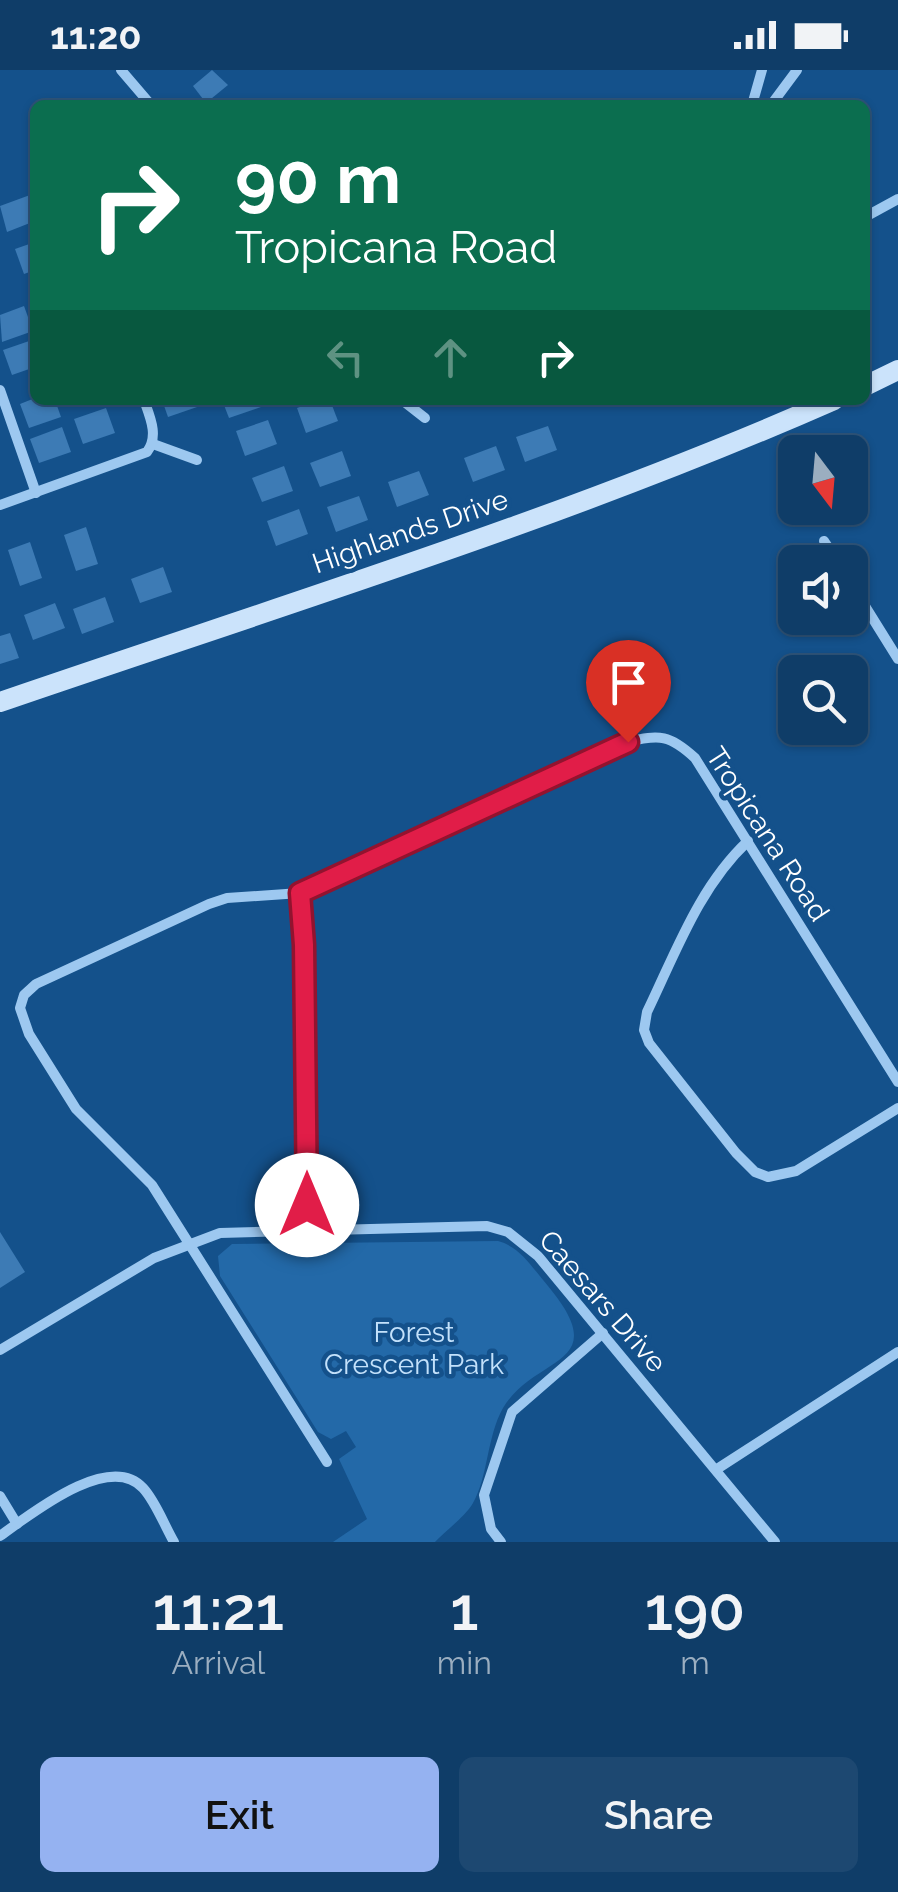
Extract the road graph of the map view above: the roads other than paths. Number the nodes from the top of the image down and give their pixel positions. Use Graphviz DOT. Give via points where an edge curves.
graph roads {
  1 [pos="122,70"];
  2 [pos="762,70"];
  3 [pos="797,70"];
  4 [pos="147,100"];
  5 [pos="753,100"];
  6 [pos="775,100"];
  7 [pos="898,199"];
  8 [pos="870,215"];
  9 [pos="898,370"];
  10 [pos="870,384"];
  11 [pos="0,390"];
  12 [pos="146,405"];
  13 [pos="408,405"];
  14 [pos="822,405"];
  15 [pos="425,418"];
  16 [pos="153,444"];
  17 [pos="196,460"];
  18 [pos="36,493"];
  19 [pos="0,505"];
  20 [pos="824,541"];
  21 [pos="827,545"];
  22 [pos="868,611"];
  23 [pos="898,660"];
  24 [pos="0,702"];
  25 [pos="748,841"];
  26 [pos="300,893"];
  27 [pos="898,1082"];
  28 [pos="898,1108"];
  29 [pos="306,1231"];
  30 [pos="189,1242"];
  31 [pos="604,1333"];
  32 [pos="0,1350"];
  33 [pos="898,1352"];
  34 [pos="327,1462"];
  35 [pos="717,1469"];
  36 [pos="0,1496"];
  37 [pos="17,1524"];
  38 [pos="0,1536"];
  39 [pos="174,1542"];
  40 [pos="501,1542"];
  41 [pos="775,1542"];
  1 -- 4 [label="street"];
  2 -- 5 [label="street"];
  3 -- 6 [label="street"];
  7 -- 8 [label="street"];
  9 -- 10 [label="main road"];
  11 -- 18 [label="street"];
  12 -- 16 [label="street"];
  13 -- 15 [label="street"];
  14 -- 24 [label="main road, Highlands Drive" via="503,528"];
  16 -- 17 [label="street"];
  16 -- 18 [label="street" via="137,458"];
  18 -- 19 [label="street"];
  20 -- 21 [label="street"];
  22 -- 23 [label="street"];
  25 -- 26 [label="street, Tropicana Road" via="696,758 677,741 653,736"];
  25 -- 27 [label="street, Tropicana Road"];
  25 -- 28 [label="street" via="697,907 647,1012 648,1043 736,1153 768,1176 796,1170"];
  26 -- 29 [label="street"];
  26 -- 30 [label="street" via="209,904 24,995 23,1021 65,1092 152,1185"];
  29 -- 30 [label="street, Caesars Drive" via="220,1233"];
  29 -- 31 [label="street, Caesars Drive" via="487,1226 508,1232 538,1256"];
  30 -- 32 [label="street, Caesars Drive"];
  30 -- 34 [label="street"];
  31 -- 35 [label="street, Caesars Drive"];
  31 -- 40 [label="street" via="512,1412 484,1496"];
  33 -- 35 [label="street"];
  35 -- 41 [label="street, Caesars Drive"];
  36 -- 37 [label="street"];
  37 -- 38 [label="street"];
  37 -- 39 [label="street" via="92,1478 117,1474 142,1486"];
}
